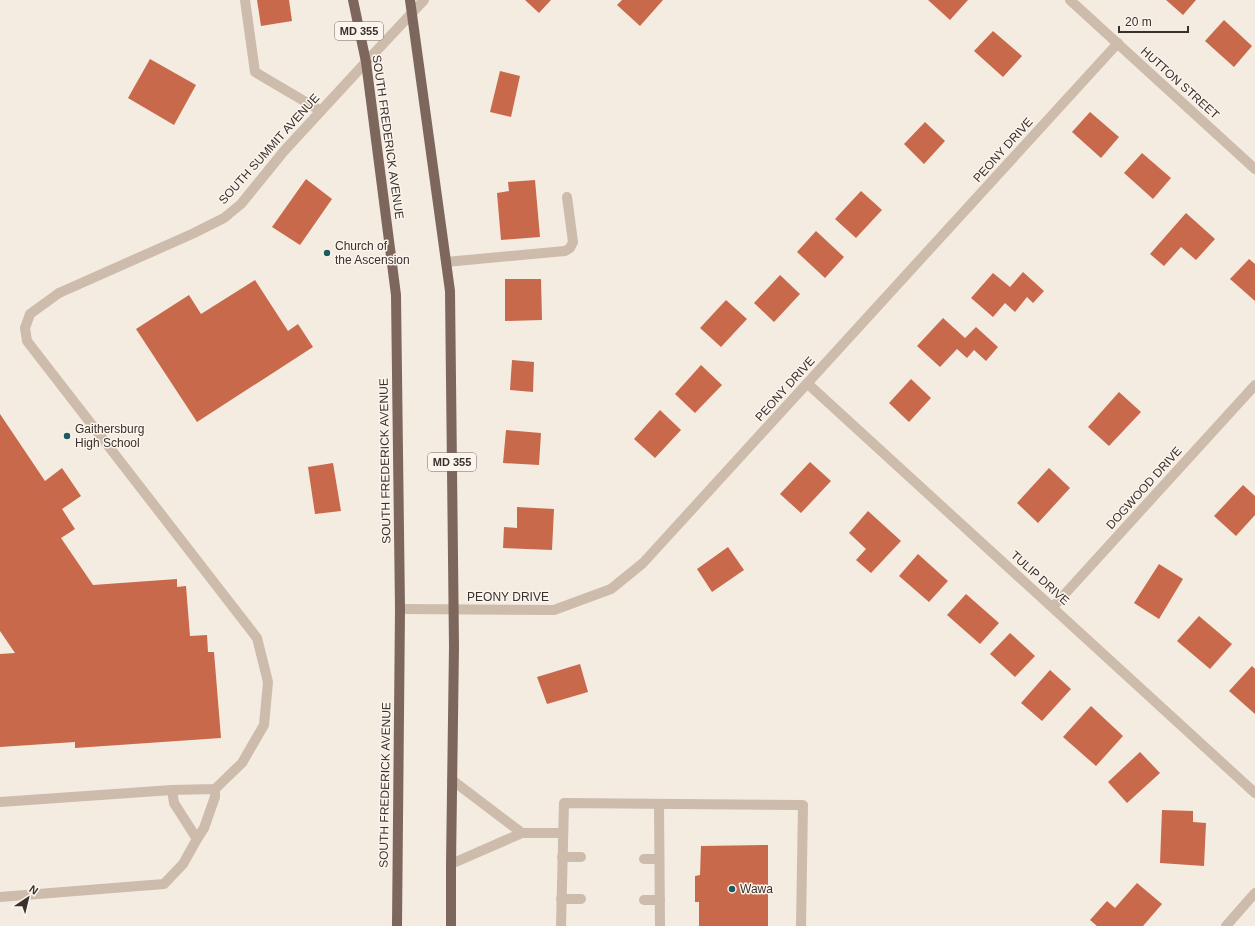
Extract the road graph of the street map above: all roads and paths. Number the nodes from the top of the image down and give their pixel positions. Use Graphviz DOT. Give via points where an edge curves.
graph roads {
  1 [pos="245,0"];
  2 [pos="353,0"];
  3 [pos="410,0"];
  4 [pos="424,0"];
  5 [pos="1070,0"];
  6 [pos="412,13"];
  7 [pos="1118,44"];
  8 [pos="366,62"];
  9 [pos="321,111"];
  10 [pos="1255,169"];
  11 [pos="567,197"];
  12 [pos="446,262"];
  13 [pos="808,384"];
  14 [pos="1255,385"];
  15 [pos="1053,607"];
  16 [pos="400,609"];
  17 [pos="454,609"];
  18 [pos="452,780"];
  19 [pos="215,789"];
  20 [pos="172,790"];
  21 [pos="1255,793"];
  22 [pos="0,802"];
  23 [pos="659,804"];
  24 [pos="522,832"];
  25 [pos="562,833"];
  26 [pos="197,839"];
  27 [pos="562,857"];
  28 [pos="581,858"];
  29 [pos="644,859"];
  30 [pos="659,859"];
  31 [pos="451,864"];
  32 [pos="1255,893"];
  33 [pos="0,897"];
  34 [pos="561,899"];
  35 [pos="581,899"];
  36 [pos="644,900"];
  37 [pos="660,900"];
  38 [pos="397,926"];
  39 [pos="451,926"];
  40 [pos="561,926"];
  41 [pos="660,926"];
  42 [pos="801,926"];
  43 [pos="1226,926"];
  1 -- 9 [label="street" via="255,72"];
  2 -- 8 [label="main road, SOUTH FREDERICK AVENUE / MD 355"];
  3 -- 6 [label="main road, MD 355"];
  4 -- 6 [label="street, SOUTH SUMMIT AVENUE"];
  5 -- 7 [label="street, HUTTON STREET"];
  6 -- 8 [label="street, SOUTH SUMMIT AVENUE"];
  6 -- 12 [label="main road, MD 355"];
  7 -- 10 [label="street, HUTTON STREET"];
  7 -- 13 [label="street, PEONY DRIVE"];
  8 -- 9 [label="street, SOUTH SUMMIT AVENUE"];
  8 -- 16 [label="main road, SOUTH FREDERICK AVENUE / MD 355" via="396,295"];
  9 -- 19 [label="street, SOUTH SUMMIT AVENUE" via="241,204 224,218 59,293 30,314 25,328 27,341 258,638 268,682 264,725 242,763"];
  11 -- 12 [label="street" via="573,242 565,251"];
  12 -- 17 [label="main road, MD 355" via="450,291"];
  13 -- 15 [label="street, TULIP DRIVE"];
  13 -- 17 [label="street, PEONY DRIVE" via="643,563 611,589 554,610"];
  14 -- 15 [label="street, DOGWOOD DRIVE"];
  15 -- 21 [label="street, TULIP DRIVE"];
  16 -- 17 [label="street, PEONY DRIVE"];
  16 -- 38 [label="main road, SOUTH FREDERICK AVENUE / MD 355"];
  17 -- 18 [label="main road, MD 355"];
  18 -- 24 [label="street"];
  18 -- 31 [label="main road, MD 355"];
  19 -- 20 [label="street"];
  19 -- 26 [label="street" via="204,828"];
  20 -- 22 [label="street"];
  20 -- 26 [label="street" via="174,804"];
  23 -- 25 [label="street" via="564,804"];
  23 -- 30 [label="street"];
  23 -- 42 [label="street" via="803,805"];
  24 -- 25 [label="street"];
  24 -- 31 [label="street"];
  25 -- 27 [label="street"];
  26 -- 33 [label="street" via="183,864 164,884"];
  27 -- 28 [label="street"];
  27 -- 34 [label="street"];
  29 -- 30 [label="street"];
  30 -- 37 [label="street"];
  31 -- 39 [label="main road, MD 355"];
  32 -- 43 [label="street"];
  34 -- 35 [label="street"];
  34 -- 40 [label="street"];
  36 -- 37 [label="street"];
  37 -- 41 [label="street"];
}
